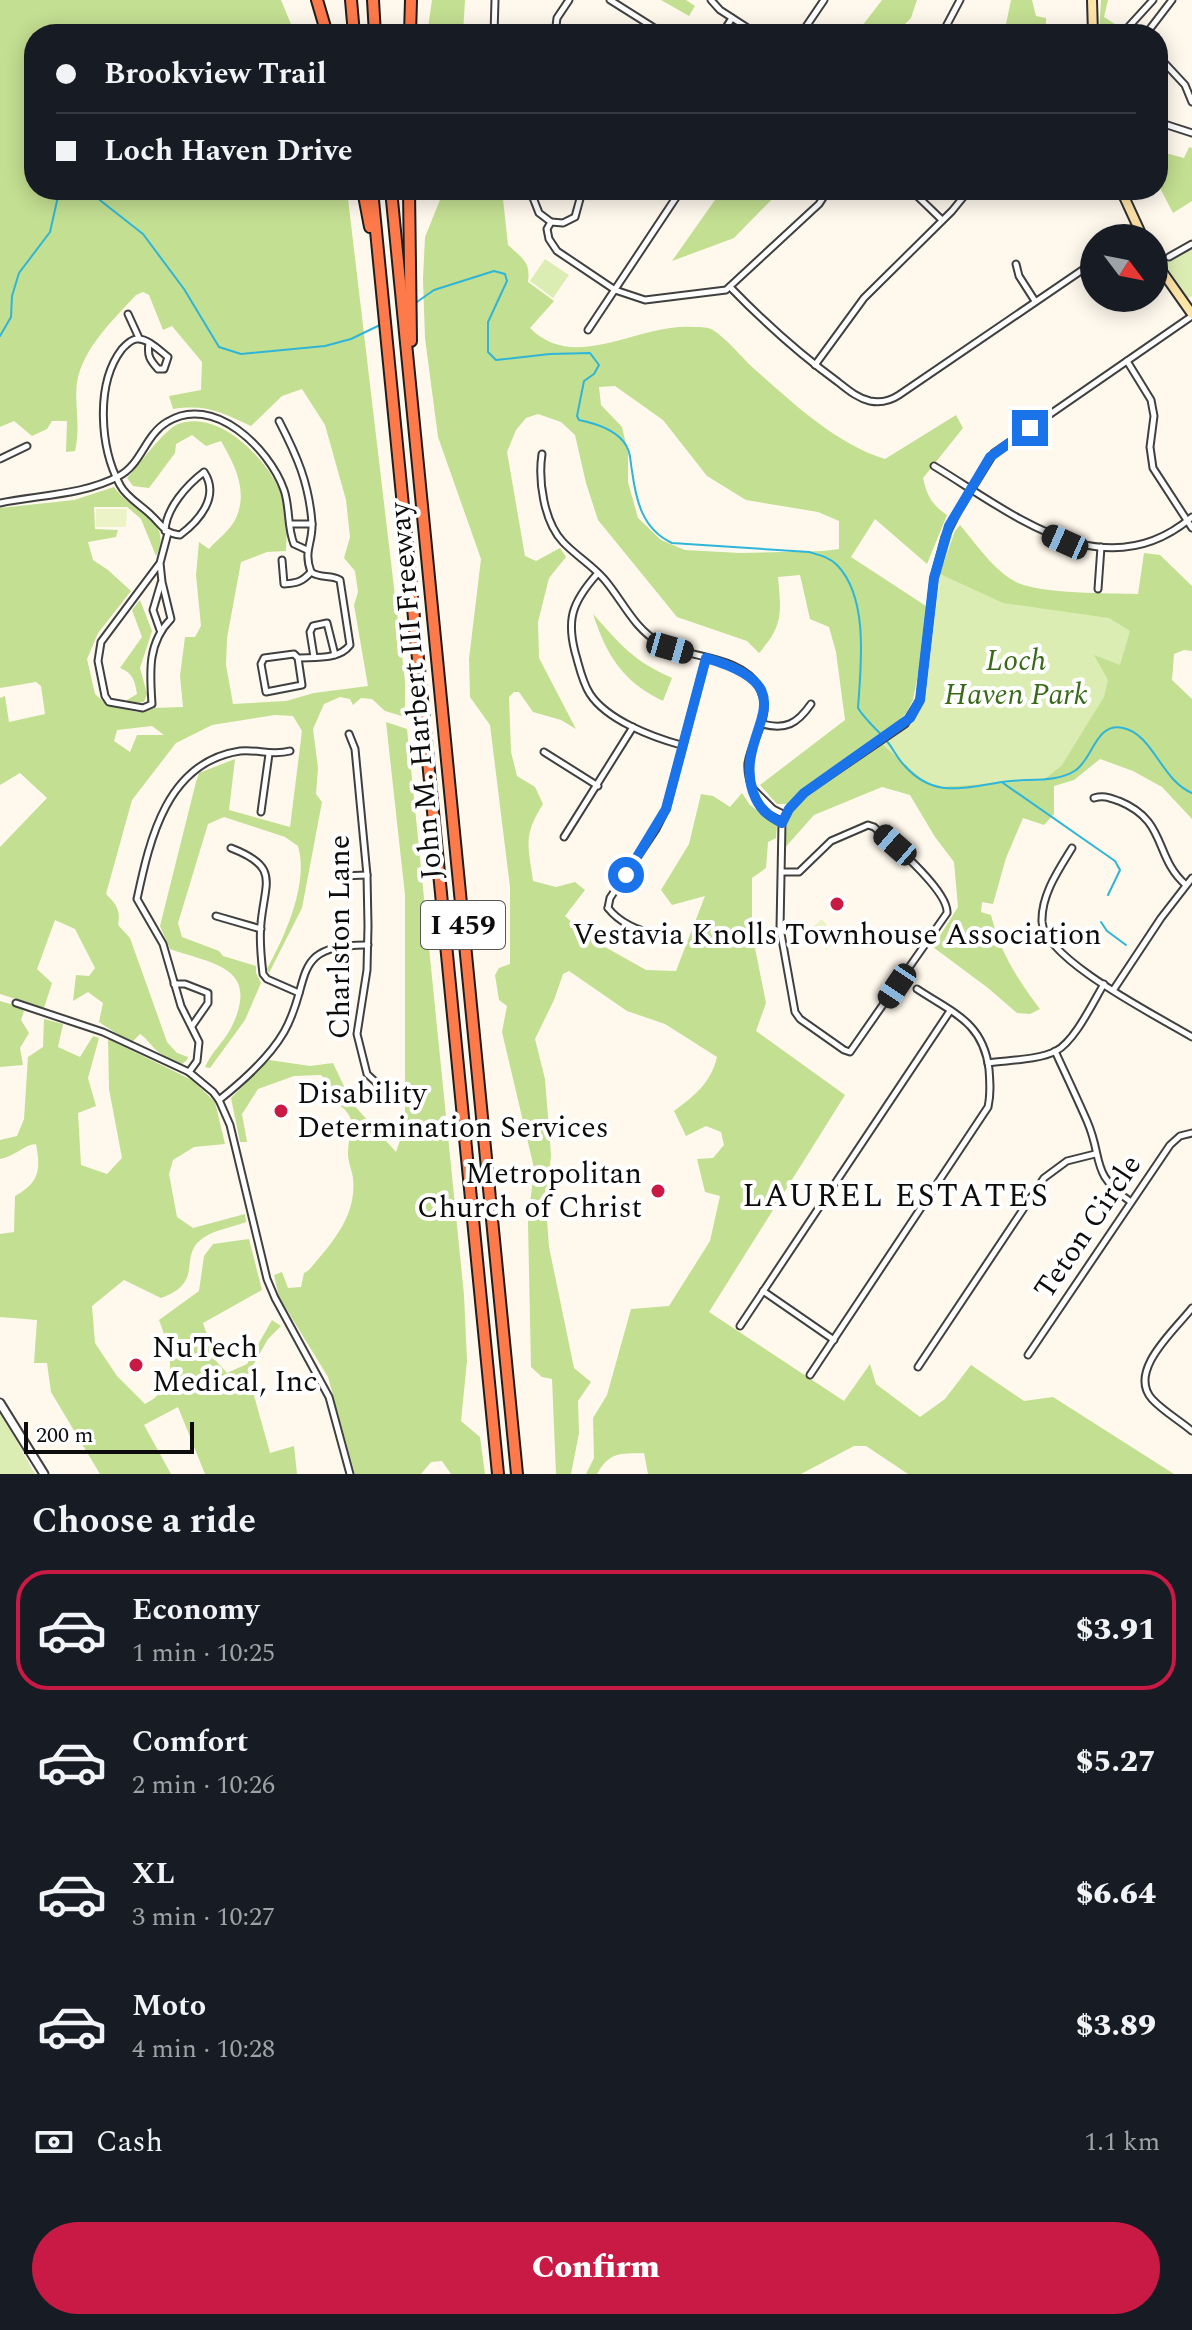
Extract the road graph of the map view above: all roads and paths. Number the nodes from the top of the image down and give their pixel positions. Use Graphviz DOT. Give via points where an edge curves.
graph roads {
  1 [pos="317,0"];
  2 [pos="351,0"];
  3 [pos="373,0"];
  4 [pos="404,0"];
  5 [pos="411,0"];
  6 [pos="495,0"];
  7 [pos="569,0"];
  8 [pos="610,0"];
  9 [pos="711,0"];
  10 [pos="824,0"];
  11 [pos="960,0"];
  12 [pos="1092,0"];
  13 [pos="1153,0"];
  14 [pos="1172,0"];
  15 [pos="732,18"];
  16 [pos="324,24"];
  17 [pos="353,24"];
  18 [pos="374,24"];
  19 [pos="406,24"];
  20 [pos="408,24"];
  21 [pos="494,24"];
  22 [pos="556,24"];
  23 [pos="648,24"];
  24 [pos="728,24"];
  25 [pos="741,24"];
  26 [pos="808,24"];
  27 [pos="947,24"];
  28 [pos="1093,24"];
  29 [pos="1131,24"];
  30 [pos="1154,24"];
  31 [pos="1168,67"];
  32 [pos="1192,102"];
  33 [pos="1168,125"];
  34 [pos="1192,133"];
  35 [pos="365,200"];
  36 [pos="373,200"];
  37 [pos="393,200"];
  38 [pos="409,200"];
  39 [pos="534,200"];
  40 [pos="580,200"];
  41 [pos="674,200"];
  42 [pos="822,200"];
  43 [pos="921,200"];
  44 [pos="960,200"];
  45 [pos="1126,200"];
  46 [pos="942,220"];
  47 [pos="551,222"];
  48 [pos="1136,224"];
  49 [pos="1192,244"];
  50 [pos="1169,257"];
  51 [pos="1016,264"];
  52 [pos="1080,271"];
  53 [pos="1168,279"];
  54 [pos="406,285"];
  55 [pos="730,287"];
  56 [pos="615,290"];
  57 [pos="382,291"];
  58 [pos="1035,302"];
  59 [pos="1191,311"];
  60 [pos="128,314"];
  61 [pos="588,330"];
  62 [pos="139,338"];
  63 [pos="149,343"];
  64 [pos="1127,361"];
  65 [pos="815,365"];
  66 [pos="279,421"];
  67 [pos="27,446"];
  68 [pos="542,454"];
  69 [pos="0,459"];
  70 [pos="934,466"];
  71 [pos="117,478"];
  72 [pos="971,488"];
  73 [pos="0,503"];
  74 [pos="1190,519"];
  75 [pos="291,524"];
  76 [pos="312,524"];
  77 [pos="1192,528"];
  78 [pos="167,532"];
  79 [pos="1101,547"];
  80 [pos="307,550"];
  81 [pos="282,560"];
  82 [pos="160,563"];
  83 [pos="311,572"];
  84 [pos="598,573"];
  85 [pos="162,582"];
  86 [pos="1098,589"];
  87 [pos="160,631"];
  88 [pos="335,655"];
  89 [pos="314,657"];
  90 [pos="298,658"];
  91 [pos="706,658"];
  92 [pos="811,704"];
  93 [pos="762,724"];
  94 [pos="633,727"];
  95 [pos="349,734"];
  96 [pos="681,745"];
  97 [pos="290,751"];
  98 [pos="544,752"];
  99 [pos="269,754"];
  100 [pos="598,786"];
  101 [pos="752,789"];
  102 [pos="1094,798"];
  103 [pos="261,812"];
  104 [pos="785,815"];
  105 [pos="782,823"];
  106 [pos="564,837"];
  107 [pos="231,848"];
  108 [pos="1072,848"];
  109 [pos="781,872"];
  110 [pos="367,875"];
  111 [pos="340,876"];
  112 [pos="1192,878"];
  113 [pos="1186,885"];
  114 [pos="216,916"];
  115 [pos="261,929"];
  116 [pos="655,932"];
  117 [pos="368,945"];
  118 [pos="174,984"];
  119 [pos="1104,984"];
  120 [pos="917,989"];
  121 [pos="1114,989"];
  122 [pos="299,993"];
  123 [pos="16,1003"];
  124 [pos="950,1011"];
  125 [pos="192,1026"];
  126 [pos="1192,1037"];
  127 [pos="1055,1051"];
  128 [pos="988,1063"];
  129 [pos="189,1072"];
  130 [pos="381,1087"];
  131 [pos="219,1100"];
  132 [pos="1192,1133"];
  133 [pos="1095,1154"];
  134 [pos="1131,1202"];
  135 [pos="763,1291"];
  136 [pos="1192,1308"];
  137 [pos="740,1326"];
  138 [pos="834,1340"];
  139 [pos="1028,1355"];
  140 [pos="918,1367"];
  141 [pos="810,1375"];
  142 [pos="0,1403"];
  143 [pos="1192,1431"];
  144 [pos="44,1474"];
  145 [pos="350,1474"];
  146 [pos="498,1474"];
  147 [pos="517,1474"];
  1 -- 16 [label="highway"];
  2 -- 17 [label="highway"];
  3 -- 18 [label="highway"];
  4 -- 19 [label="highway"];
  5 -- 20 [label="highway"];
  6 -- 21 [label="street"];
  7 -- 22 [label="street"];
  8 -- 23 [label="street"];
  9 -- 15 [label="street"];
  10 -- 26 [label="street"];
  11 -- 27 [label="street"];
  12 -- 28 [label="main road"];
  13 -- 29 [label="street"];
  14 -- 30 [label="street"];
  15 -- 24 [label="street"];
  15 -- 25 [label="street"];
  31 -- 32 [label="street"];
  33 -- 34 [label="street"];
  35 -- 57 [label="highway"];
  36 -- 57 [label="highway, John M. Harbert III Freeway / I 459"];
  37 -- 54 [label="highway"];
  38 -- 54 [label="highway"];
  39 -- 47 [label="street"];
  40 -- 47 [label="street" via="575,217"];
  41 -- 56 [label="street"];
  42 -- 55 [label="street"];
  43 -- 46 [label="street"];
  44 -- 46 [label="street"];
  45 -- 48 [label="main road"];
  46 -- 65 [label="street" via="864,298"];
  47 -- 56 [label="street" via="549,239 557,251"];
  49 -- 50 [label="street"];
  51 -- 58 [label="street"];
  52 -- 58 [label="street"];
  53 -- 59 [label="main road"];
  54 -- 147 [label="highway, John M. Harbert III Freeway / I 459" via="413,319 410,371"];
  55 -- 56 [label="street" via="645,300"];
  55 -- 65 [label="street"];
  56 -- 61 [label="street"];
  57 -- 146 [label="highway, John M. Harbert III Freeway / I 459"];
  58 -- 65 [label="street" via="889,400 864,399"];
  59 -- 64 [label="street"];
  60 -- 62 [label="street"];
  62 -- 63 [label="street"];
  62 -- 71 [label="street" via="120,352 103,396"];
  63 -- 63 [label="street" via="168,357 164,369 150,360"];
  64 -- 72 [label="street" via="994,453"];
  64 -- 74 [label="street" via="1151,400 1153,468"];
  66 -- 76 [label="street" via="308,485"];
  67 -- 69 [label="street"];
  68 -- 84 [label="street" via="540,473 555,531"];
  70 -- 72 [label="street"];
  71 -- 73 [label="street"];
  71 -- 75 [label="street" via="165,422 203,414 236,429 257,447 276,472"];
  71 -- 78 [label="street"];
  72 -- 79 [label="street" via="1065,542"];
  72 -- 104 [label="street" via="949,526 934,578 920,700 910,718 813,786"];
  74 -- 77 [label="street"];
  74 -- 79 [label="street" via="1146,542"];
  75 -- 76 [label="street"];
  75 -- 80 [label="street" via="294,544"];
  76 -- 80 [label="street"];
  78 -- 78 [label="street" via="174,505 204,472 211,487 206,508 180,535"];
  78 -- 82 [label="street"];
  79 -- 86 [label="street"];
  80 -- 83 [label="street"];
  81 -- 83 [label="street" via="284,584 301,583"];
  82 -- 85 [label="street"];
  82 -- 87 [label="street" via="101,642 99,671 109,702 143,708 152,704 151,662"];
  83 -- 88 [label="street" via="340,580 350,642"];
  84 -- 91 [label="street" via="647,634 670,648"];
  84 -- 94 [label="street" via="576,604 572,642 589,693"];
  85 -- 87 [label="street" via="153,610"];
  85 -- 87 [label="street" via="171,619"];
  88 -- 89 [label="street"];
  88 -- 89 [label="street" via="327,623 310,632"];
  89 -- 90 [label="street"];
  90 -- 90 [label="street" via="302,685 266,692 264,658"];
  91 -- 93 [label="street" via="738,668 753,680 763,701"];
  91 -- 96 [label="street"];
  92 -- 93 [label="street" via="787,727"];
  93 -- 101 [label="street" via="748,761"];
  94 -- 96 [label="street"];
  94 -- 100 [label="street"];
  95 -- 110 [label="street, Charlston Lane" via="355,749"];
  96 -- 116 [label="street" via="662,819 605,908 641,931"];
  97 -- 99 [label="street"];
  98 -- 100 [label="street"];
  99 -- 103 [label="street"];
  99 -- 118 [label="street" via="242,751 199,765 161,814 137,899 163,944"];
  100 -- 106 [label="street"];
  101 -- 104 [label="street"];
  101 -- 105 [label="street" via="760,808"];
  102 -- 113 [label="street" via="1106,797 1144,816 1157,833 1172,872"];
  104 -- 105 [label="street"];
  105 -- 109 [label="street"];
  107 -- 115 [label="street" via="253,857 266,874"];
  108 -- 119 [label="street" via="1053,880 1042,922 1061,954"];
  109 -- 109 [label="street" via="780,928 795,1012 850,1052 947,913 947,902 911,859 868,825 831,841 799,872"];
  110 -- 111 [label="street"];
  110 -- 117 [label="street, Charlston Lane"];
  112 -- 113 [label="street"];
  113 -- 121 [label="street"];
  114 -- 115 [label="street"];
  115 -- 122 [label="street" via="263,974"];
  117 -- 122 [label="street" via="339,945 320,953 304,972"];
  117 -- 130 [label="street, Charlston Lane" via="357,1034 367,1074"];
  118 -- 125 [label="street"];
  118 -- 125 [label="street" via="208,993 208,1003"];
  119 -- 121 [label="street"];
  119 -- 127 [label="street" via="1072,1035"];
  120 -- 124 [label="street"];
  121 -- 126 [label="street"];
  122 -- 131 [label="street" via="280,1039"];
  123 -- 129 [label="street" via="86,1025"];
  124 -- 128 [label="street" via="976,1031"];
  124 -- 135 [label="street"];
  125 -- 129 [label="street" via="200,1050"];
  127 -- 128 [label="street"];
  127 -- 133 [label="street" via="1088,1123"];
  128 -- 138 [label="street" via="991,1095 984,1114"];
  129 -- 131 [label="street"];
  131 -- 145 [label="street" via="235,1141 267,1279 329,1397"];
  132 -- 134 [label="street, Teton Circle" via="1170,1145"];
  133 -- 134 [label="street" via="1106,1182"];
  133 -- 140 [label="street" via="1067,1161 1044,1178"];
  134 -- 139 [label="street, Teton Circle"];
  135 -- 137 [label="street"];
  135 -- 138 [label="street"];
  136 -- 143 [label="street" via="1152,1358 1144,1377 1150,1396"];
  138 -- 141 [label="street"];
  142 -- 144 [label="street"];
}
